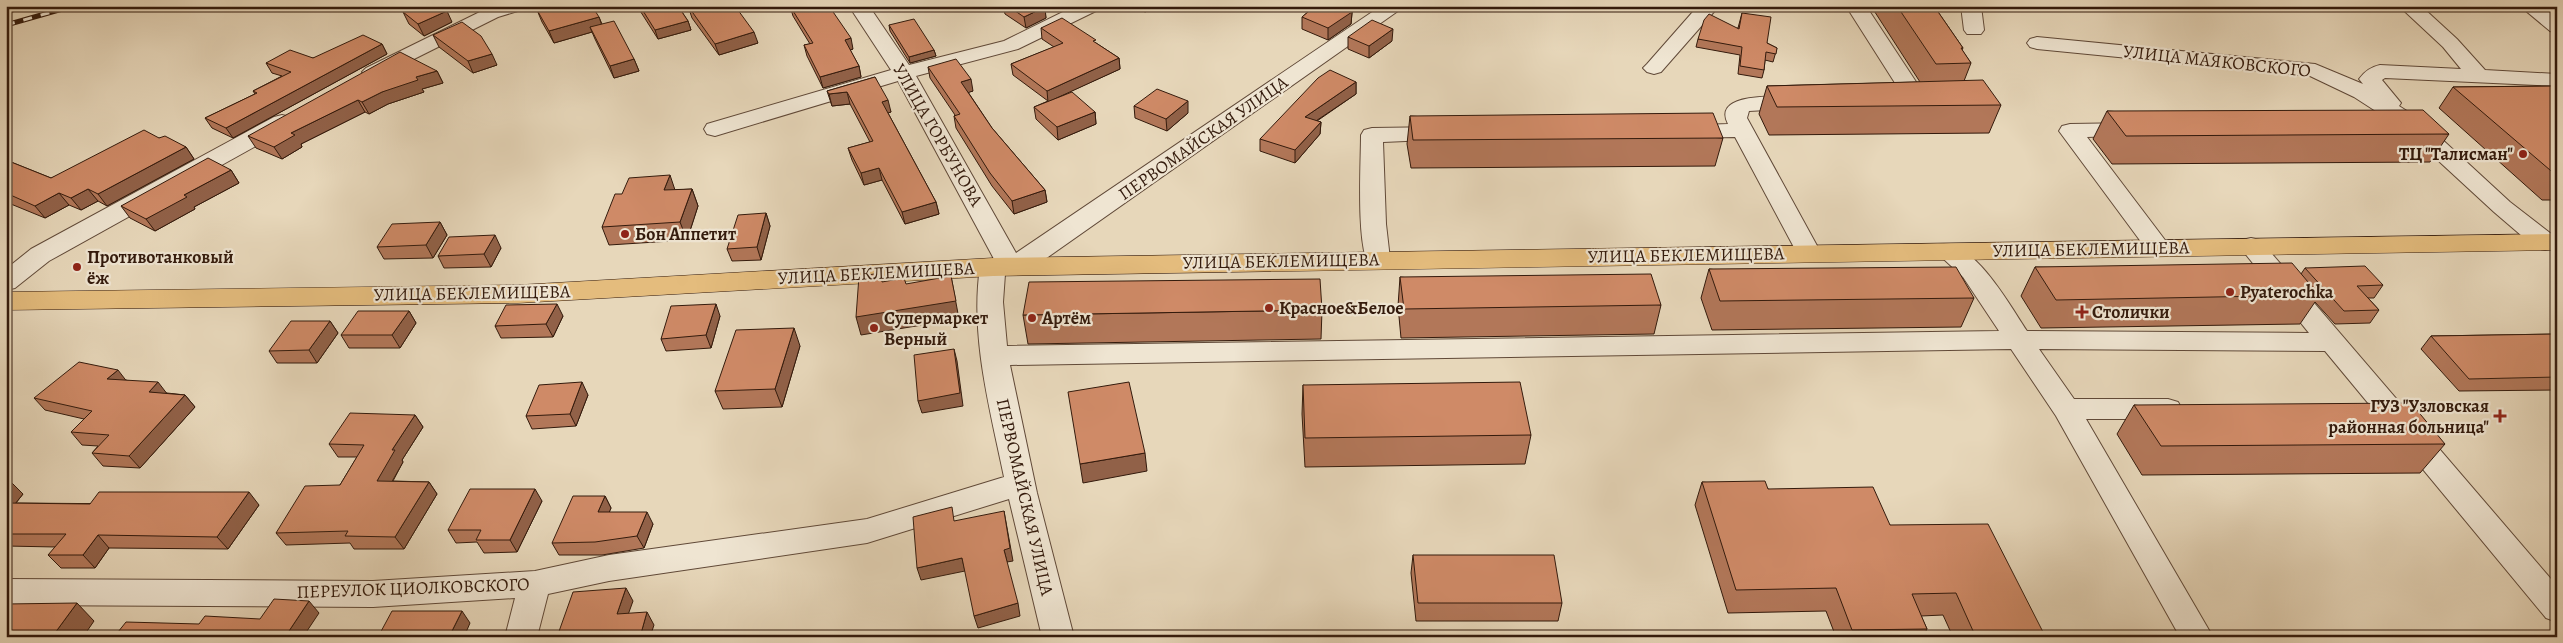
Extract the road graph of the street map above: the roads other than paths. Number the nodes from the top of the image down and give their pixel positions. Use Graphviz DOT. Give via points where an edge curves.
graph roads {
  1 [pos="514,6"];
  2 [pos="859,6"];
  3 [pos="1091,6"];
  4 [pos="1395,6"];
  5 [pos="1710,6"];
  6 [pos="1856,6"];
  7 [pos="1970,6"];
  8 [pos="2409,6"];
  9 [pos="2530,6"];
  10 [pos="2557,27"];
  11 [pos="1974,30"];
  12 [pos="2037,43"];
  13 [pos="1654,68"];
  14 [pos="904,73"];
  15 [pos="2479,76"];
  16 [pos="2557,80"];
  17 [pos="354,82"];
  18 [pos="1927,100"];
  19 [pos="1889,101"];
  20 [pos="1814,102"];
  21 [pos="302,111"];
  22 [pos="2374,125"];
  23 [pos="2414,125"];
  24 [pos="715,129"];
  25 [pos="1741,130"];
  26 [pos="2159,130"];
  27 [pos="1661,131"];
  28 [pos="1462,134"];
  29 [pos="2551,242"];
  30 [pos="2251,246"];
  31 [pos="2159,248"];
  32 [pos="1947,251"];
  33 [pos="1809,253"];
  34 [pos="1378,259"];
  35 [pos="1002,267"];
  36 [pos="6,282"];
  37 [pos="6,300"];
  38 [pos="2019,340"];
  39 [pos="2333,342"];
  40 [pos="995,356"];
  41 [pos="2358,408"];
  42 [pos="2387,408"];
  43 [pos="2066,409"];
  44 [pos="2193,409"];
  45 [pos="1019,484"];
  46 [pos="535,584"];
  47 [pos="6,592"];
  48 [pos="2557,610"];
  49 [pos="521,637"];
  50 [pos="1058,637"];
  51 [pos="2197,637"];
  1 -- 17 [label="street" via="491,13 415,49"];
  2 -- 14 [label="street, УЛИЦА ГОРБУНОВА"];
  3 -- 14 [label="street" via="1011,45"];
  4 -- 35 [label="street, ПЕРВОМАЙСКАЯ УЛИЦА" via="1047,246"];
  5 -- 13 [label="street"];
  6 -- 18 [label="street"];
  7 -- 11 [label="street"];
  8 -- 15 [label="street" via="2450,43"];
  9 -- 10 [label="street"];
  12 -- 23 [label="street, УЛИЦА МАЯКОВСКОГО" via="2315,70 2362,92"];
  14 -- 24 [label="street"];
  14 -- 35 [label="street, УЛИЦА ГОРБУНОВА" via="998,240"];
  15 -- 16 [label="street, УЛИЦА МАЯКОВСКОГО"];
  15 -- 23 [label="street, УЛИЦА МАЯКОВСКОГО" via="2380,70 2370,79"];
  18 -- 19 [label="street"];
  20 -- 25 [label="street" via="1737,108 1736,118"];
  21 -- 36 [label="street" via="40,255"];
  22 -- 23 [label="street"];
  23 -- 29 [label="street, УЛИЦА МАЯКОВСКОГО" via="2496,201"];
  25 -- 27 [label="street"];
  25 -- 33 [label="street"];
  26 -- 31 [label="street" via="2070,131"];
  28 -- 34 [label="street" via="1372,135"];
  29 -- 30 [label="main road, УЛИЦА БЕКЛЕМИЩЕВА"];
  30 -- 31 [label="main road, УЛИЦА БЕКЛЕМИЩЕВА"];
  30 -- 39 [label="street"];
  31 -- 32 [label="main road, УЛИЦА БЕКЛЕМИЩЕВА"];
  32 -- 33 [label="main road, УЛИЦА БЕКЛЕМИЩЕВА"];
  32 -- 38 [label="street" via="1972,271"];
  33 -- 34 [label="main road, УЛИЦА БЕКЛЕМИЩЕВА"];
  34 -- 35 [label="main road, УЛИЦА БЕКЛЕМИЩЕВА"];
  35 -- 37 [label="main road, УЛИЦА БЕКЛЕМИЩЕВА" via="518,294"];
  35 -- 40 [label="street, ПЕРВОМАЙСКАЯ УЛИЦА" via="989,286 989,320"];
  38 -- 39 [label="street"];
  38 -- 40 [label="street"];
  38 -- 43 [label="street"];
  39 -- 42 [label="street"];
  40 -- 45 [label="street, ПЕРВОМАЙСКАЯ УЛИЦА"];
  41 -- 42 [label="street"];
  42 -- 48 [label="street"];
  43 -- 44 [label="street"];
  43 -- 51 [label="street"];
  45 -- 46 [label="street, ПЕРЕУЛОК ЦИОЛКОВСКОГО" via="867,531 609,568"];
  45 -- 50 [label="street, ПЕРВОМАЙСКАЯ УЛИЦА"];
  46 -- 47 [label="street, ПЕРЕУЛОК ЦИОЛКОВСКОГО" via="373,594"];
  46 -- 49 [label="street"];
}
